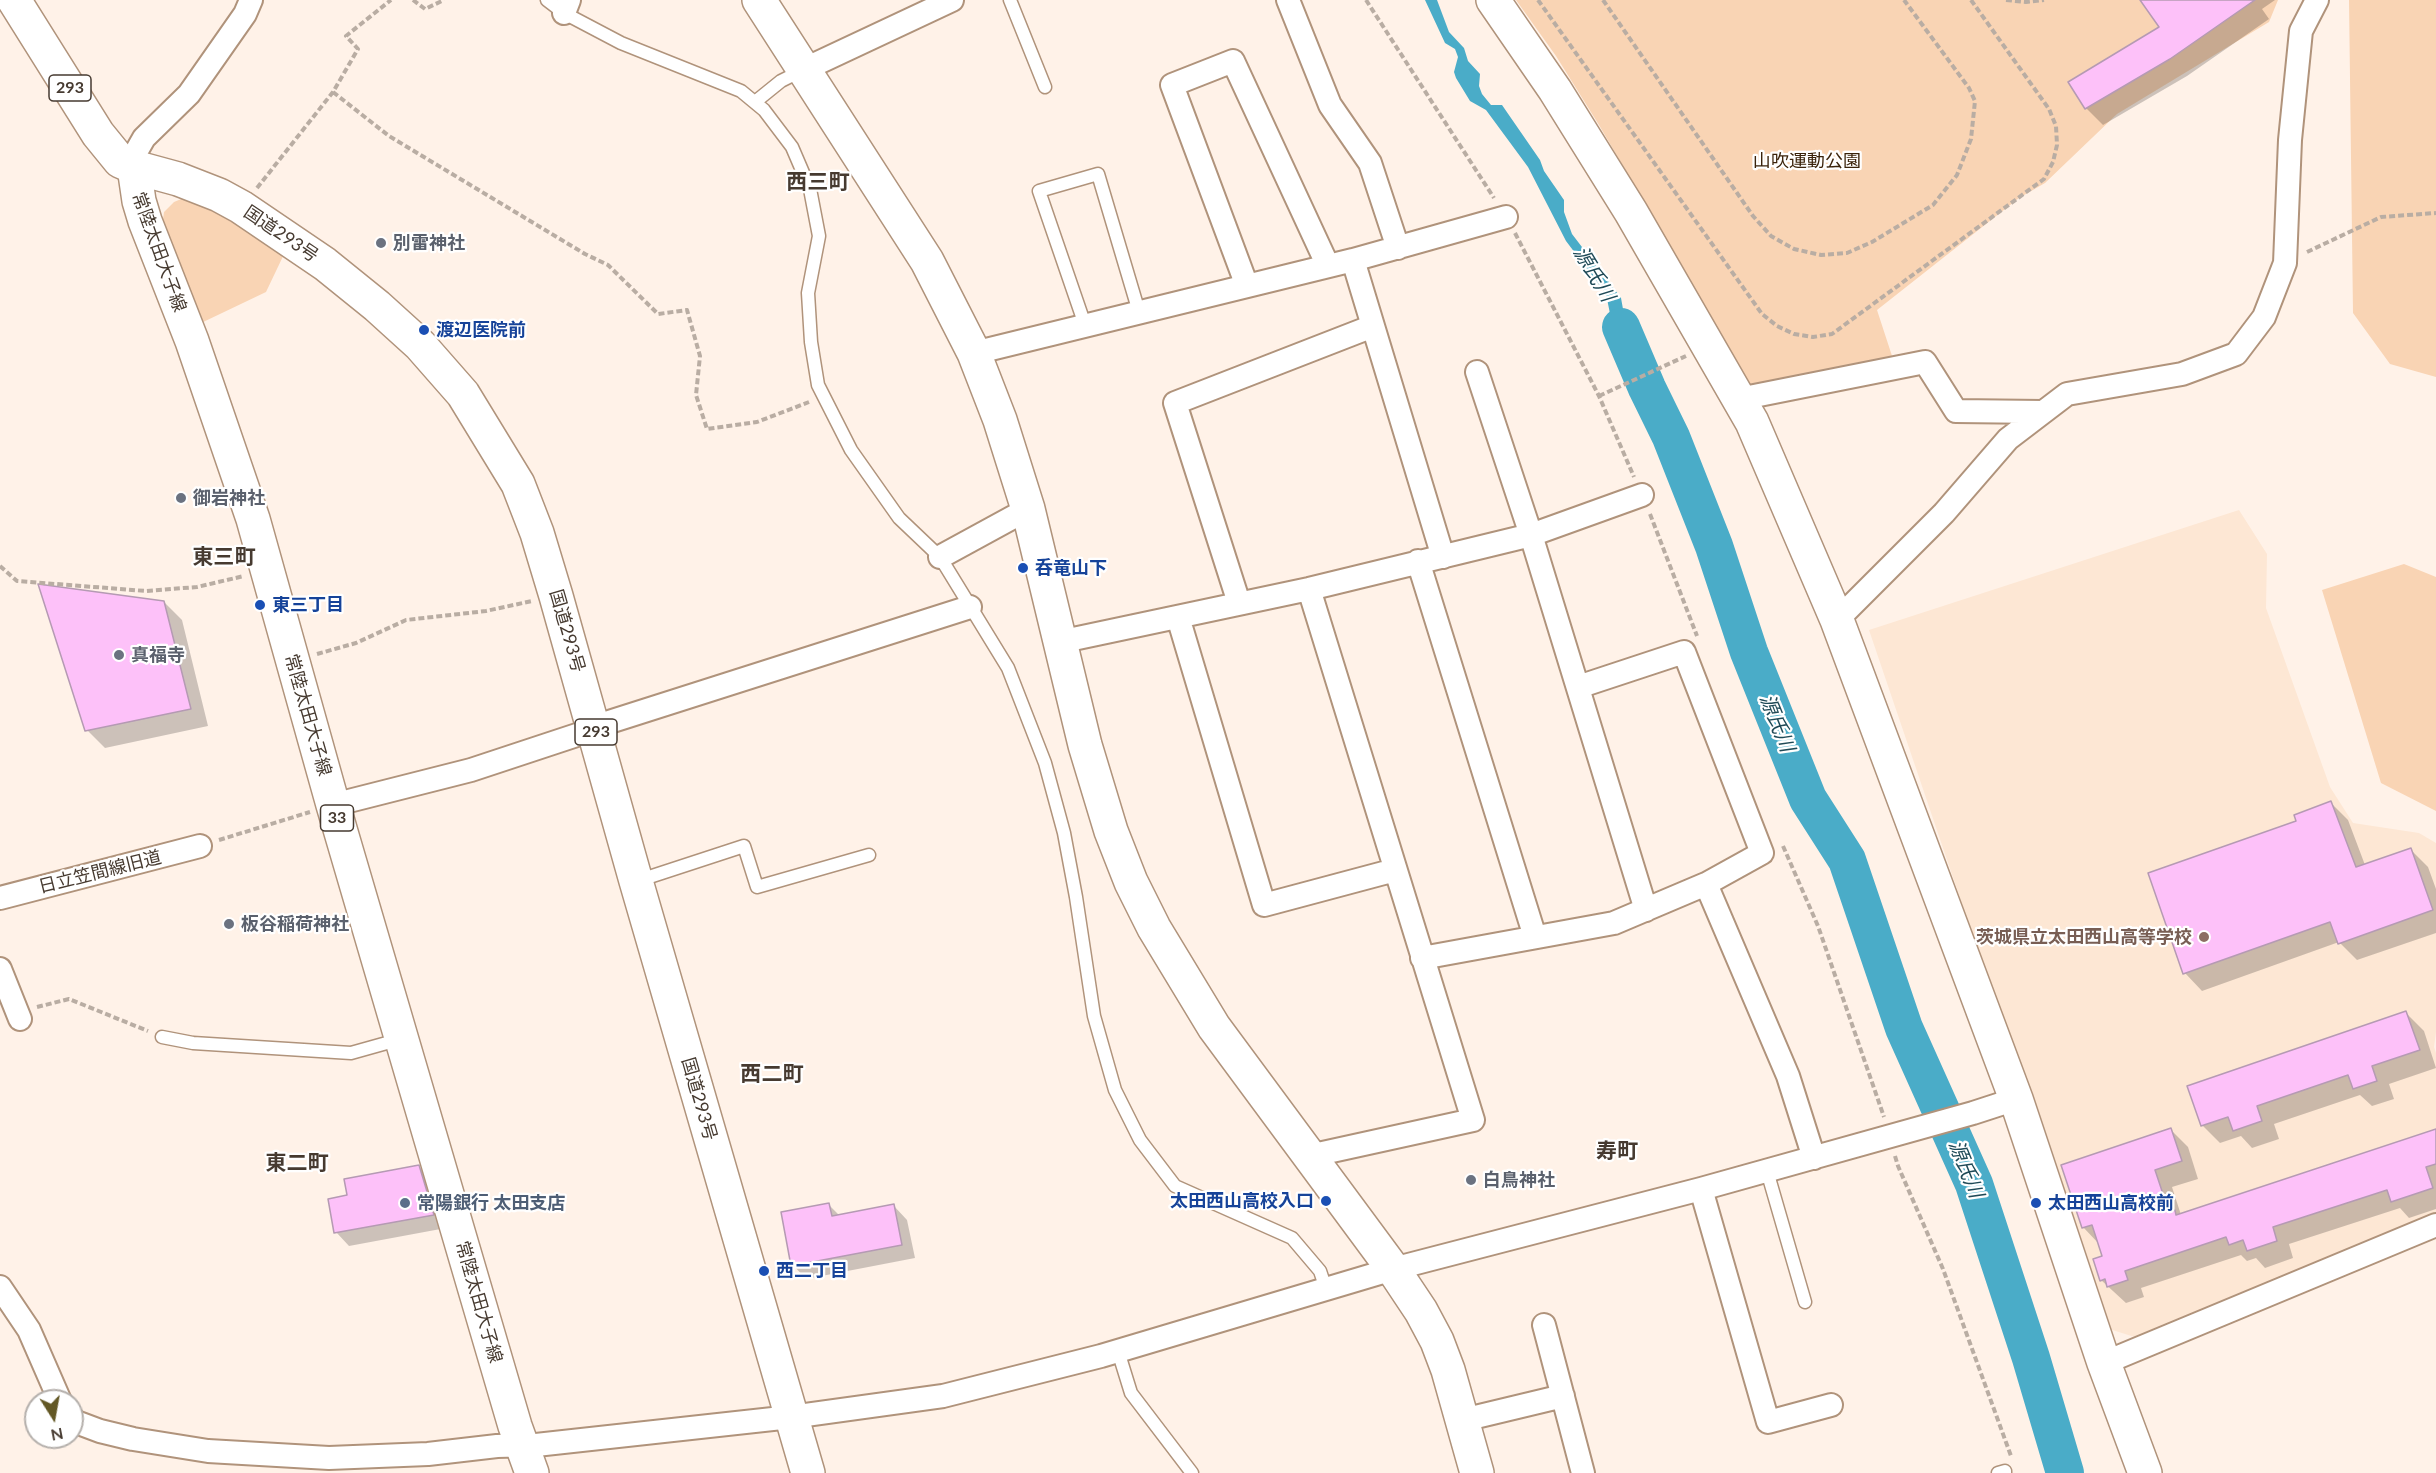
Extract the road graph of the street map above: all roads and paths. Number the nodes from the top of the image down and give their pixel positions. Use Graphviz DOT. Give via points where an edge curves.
graph roads {
  1 [pos="14,0"];
  2 [pos="251,0"];
  3 [pos="391,0"];
  4 [pos="413,0"];
  5 [pos="444,0"];
  6 [pos="759,0"];
  7 [pos="952,0"];
  8 [pos="1010,0"];
  9 [pos="1288,0"];
  10 [pos="1493,0"];
  11 [pos="1538,0"];
  12 [pos="1603,0"];
  13 [pos="1904,0"];
  14 [pos="1971,0"];
  15 [pos="2009,0"];
  16 [pos="2044,0"];
  17 [pos="2317,0"];
  18 [pos="560,4"];
  19 [pos="805,69"];
  20 [pos="1045,87"];
  21 [pos="333,92"];
  22 [pos="755,102"];
  23 [pos="134,167"];
  24 [pos="242,207"];
  25 [pos="2436,213"];
  26 [pos="1506,217"];
  27 [pos="1398,248"];
  28 [pos="1353,260"];
  29 [pos="2285,263"];
  30 [pos="1328,266"];
  31 [pos="1247,286"];
  32 [pos="1139,312"];
  33 [pos="1085,325"];
  34 [pos="1373,326"];
  35 [pos="974,353"];
  36 [pos="1674,363"];
  37 [pos="1477,372"];
  38 [pos="824,396"];
  39 [pos="1599,396"];
  40 [pos="1739,399"];
  41 [pos="2043,412"];
  42 [pos="1642,495"];
  43 [pos="1028,509"];
  44 [pos="1531,535"];
  45 [pos="1443,557"];
  46 [pos="939,558"];
  47 [pos="1418,561"];
  48 [pos="0,566"];
  49 [pos="249,575"];
  50 [pos="1309,589"];
  51 [pos="556,596"];
  52 [pos="1239,603"];
  53 [pos="970,607"];
  54 [pos="1178,617"];
  55 [pos="1837,620"];
  56 [pos="1059,642"];
  57 [pos="312,655"];
  58 [pos="1578,687"];
  59 [pos="595,729"];
  60 [pos="333,805"];
  61 [pos="200,846"];
  62 [pos="869,855"];
  63 [pos="1395,870"];
  64 [pos="636,882"];
  65 [pos="1706,884"];
  66 [pos="0,898"];
  67 [pos="1646,910"];
  68 [pos="1535,937"];
  69 [pos="1422,958"];
  70 [pos="0,969"];
  71 [pos="20,1019"];
  72 [pos="162,1037"];
  73 [pos="403,1039"];
  74 [pos="2016,1099"];
  75 [pos="1309,1156"];
  76 [pos="1815,1158"];
  77 [pos="1767,1171"];
  78 [pos="1701,1189"];
  79 [pos="2436,1225"];
  80 [pos="1393,1269"];
  81 [pos="0,1287"];
  82 [pos="1326,1289"];
  83 [pos="1804,1302"];
  84 [pos="1544,1325"];
  85 [pos="1118,1351"];
  86 [pos="2104,1363"];
  87 [pos="55,1389"];
  88 [pos="1563,1396"];
  89 [pos="1831,1405"];
  90 [pos="791,1417"];
  91 [pos="1463,1420"];
  92 [pos="84,1425"];
  93 [pos="527,1459"];
  94 [pos="329,1466"];
  95 [pos="807,1473"];
  96 [pos="1192,1473"];
  97 [pos="1477,1473"];
  98 [pos="1583,1473"];
  99 [pos="1998,1473"];
  100 [pos="2005,1473"];
  101 [pos="2145,1473"];
  1 -- 23 [label="main road, 国道293号 / 293" via="108,147 120,161"];
  2 -- 23 [label="street" via="189,94 144,138"];
  3 -- 21 [label="path" via="346,36 358,49"];
  4 -- 5 [label="path" via="425,9"];
  6 -- 19 [label="main road"];
  7 -- 19 [label="street"];
  8 -- 20 [label="lane"];
  9 -- 27 [label="street" via="1330,105 1370,163"];
  10 -- 40 [label="main road" via="1631,212"];
  11 -- 14 [label="path" via="1762,314 1777,327 1813,337 1832,334 2044,178 2053,162 2056,126 2049,109"];
  12 -- 13 [label="path" via="1753,216 1771,236 1786,245 1821,255 1847,253 1872,242 1933,205 1957,175 1971,139 1975,101 1969,88"];
  15 -- 16 [label="path"];
  17 -- 29 [label="street" via="2301,31 2290,140"];
  18 -- 22 [label="lane" via="621,43 741,91"];
  19 -- 22 [label="lane" via="781,81"];
  19 -- 35 [label="main road" via="927,261"];
  21 -- 24 [label="path"];
  21 -- 38 [label="path" via="389,136 608,265 658,314 687,310 700,356 696,395 707,429 757,422"];
  22 -- 38 [label="lane" via="792,147 810,189 819,236 808,293 811,342 818,385"];
  23 -- 24 [label="main road, 国道293号 / 293" via="178,179"];
  23 -- 60 [label="main road, 常陸太田大子線 / 33" via="138,201 250,508"];
  24 -- 51 [label="main road, 国道293号 / 293" via="325,264 377,306 420,345 463,394 518,484"];
  25 -- 29 [label="path" via="2381,217"];
  26 -- 27 [label="street"];
  27 -- 28 [label="street"];
  28 -- 30 [label="street"];
  28 -- 34 [label="street"];
  29 -- 41 [label="street" via="2264,317 2236,354 2182,374 2067,394"];
  30 -- 31 [label="street"];
  30 -- 31 [label="street" via="1233,61 1172,86"];
  31 -- 32 [label="street"];
  32 -- 33 [label="street"];
  32 -- 33 [label="lane" via="1098,174 1039,191"];
  33 -- 35 [label="street"];
  34 -- 45 [label="street"];
  34 -- 52 [label="street" via="1175,403"];
  35 -- 43 [label="main road"];
  36 -- 39 [label="path"];
  37 -- 44 [label="street"];
  38 -- 46 [label="lane" via="851,450 900,518"];
  40 -- 41 [label="street" via="1925,362 1956,411"];
  40 -- 55 [label="main road"];
  41 -- 55 [label="street" via="2008,439 1944,513"];
  42 -- 44 [label="street"];
  43 -- 46 [label="street"];
  43 -- 56 [label="main road"];
  44 -- 45 [label="street"];
  44 -- 58 [label="street"];
  45 -- 47 [label="street"];
  46 -- 53 [label="lane"];
  47 -- 50 [label="street"];
  47 -- 68 [label="street"];
  48 -- 49 [label="path" via="17,581 146,591 197,587"];
  50 -- 52 [label="street"];
  50 -- 63 [label="street"];
  51 -- 57 [label="path" via="486,611 406,620 356,643"];
  51 -- 59 [label="main road, 国道293号 / 293"];
  52 -- 54 [label="street"];
  53 -- 59 [label="street"];
  53 -- 82 [label="lane" via="1008,668 1045,763 1064,833 1094,1016 1115,1090 1140,1140 1175,1186 1292,1238 1320,1271"];
  54 -- 56 [label="street"];
  54 -- 63 [label="street" via="1264,905"];
  55 -- 74 [label="main road"];
  56 -- 75 [label="main road" via="1111,831 1136,891 1214,1027"];
  58 -- 65 [label="street" via="1684,652 1762,854"];
  58 -- 67 [label="street"];
  59 -- 60 [label="street" via="471,770"];
  59 -- 64 [label="main road, 国道293号 / 293"];
  60 -- 61 [label="path"];
  60 -- 73 [label="main road, 常陸太田大子線 / 33"];
  61 -- 66 [label="street, 日立笠間線旧道"];
  62 -- 64 [label="lane" via="757,887 744,846"];
  63 -- 69 [label="street"];
  64 -- 90 [label="main road, 国道293号 / 293"];
  65 -- 67 [label="street"];
  65 -- 76 [label="street" via="1788,1076"];
  67 -- 68 [label="street" via="1614,923"];
  68 -- 69 [label="street"];
  69 -- 75 [label="street" via="1473,1120"];
  70 -- 71 [label="street"];
  71 -- 72 [label="path" via="29,1009 69,999"];
  72 -- 73 [label="lane" via="193,1043 351,1053"];
  73 -- 93 [label="main road, 常陸太田大子線 / 33"];
  74 -- 76 [label="street"];
  74 -- 86 [label="main road"];
  75 -- 80 [label="main road"];
  76 -- 77 [label="street"];
  77 -- 78 [label="street"];
  77 -- 83 [label="lane"];
  78 -- 80 [label="street"];
  78 -- 89 [label="street" via="1768,1422"];
  79 -- 86 [label="street"];
  80 -- 82 [label="street"];
  80 -- 91 [label="main road" via="1437,1341"];
  81 -- 87 [label="street" via="29,1330"];
  82 -- 85 [label="street"];
  84 -- 88 [label="street"];
  85 -- 90 [label="street" via="943,1396"];
  85 -- 96 [label="lane" via="1131,1393"];
  86 -- 101 [label="main road"];
  88 -- 91 [label="street"];
  88 -- 98 [label="street"];
  90 -- 93 [label="street"];
  90 -- 95 [label="main road, 国道293号 / 293"];
  91 -- 97 [label="main road"];
  92 -- 94 [label="street" via="133,1440"];
  93 -- 94 [label="street" via="497,1446"];
  99 -- 100 [label="lane"];
}
